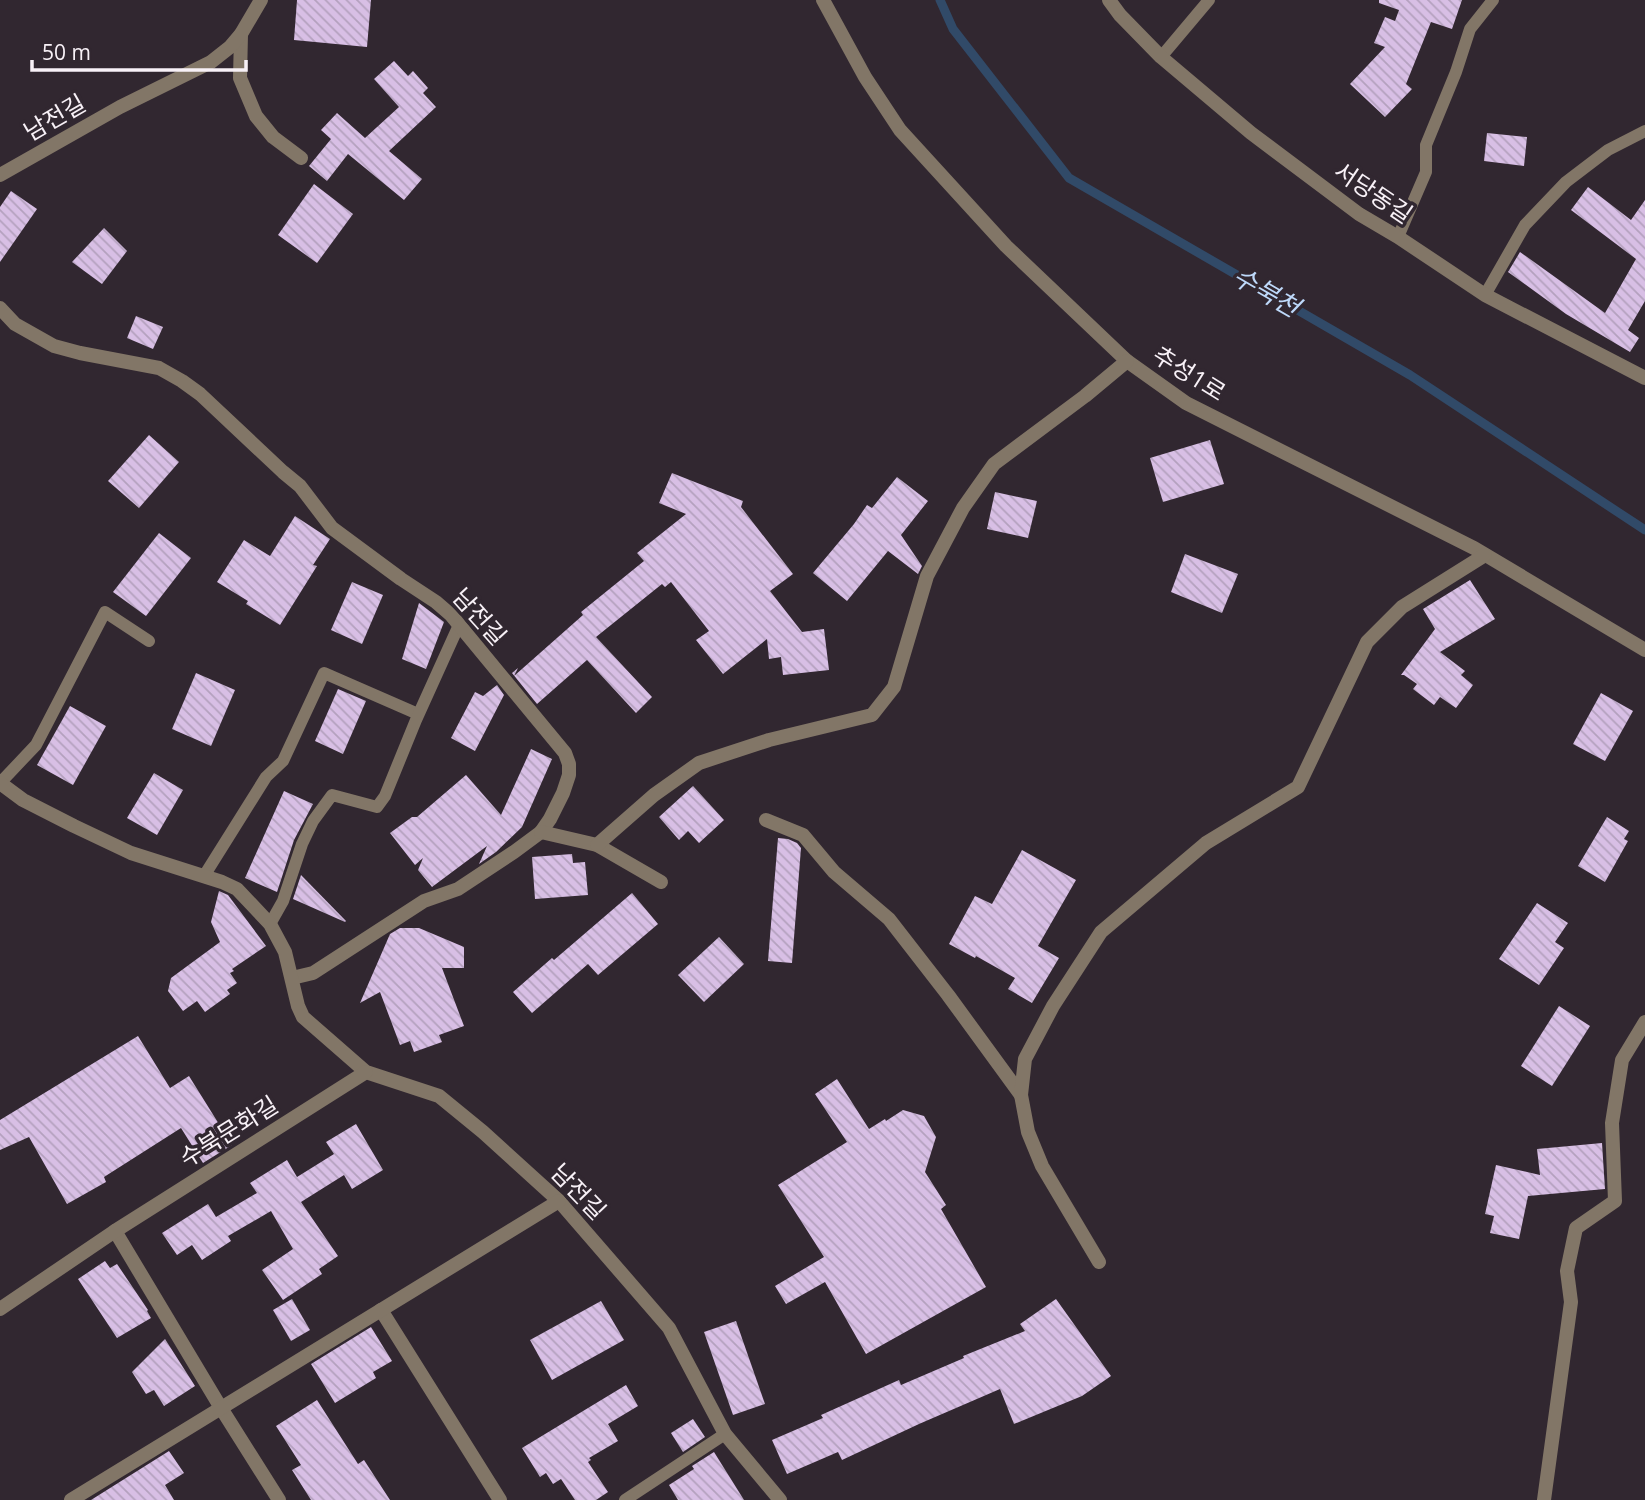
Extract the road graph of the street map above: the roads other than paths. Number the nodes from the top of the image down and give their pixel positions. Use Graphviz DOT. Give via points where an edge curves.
graph roads {
  1 [pos="261,0"];
  2 [pos="823,0"];
  3 [pos="1109,0"];
  4 [pos="1209,0"];
  5 [pos="1493,0"];
  6 [pos="241,34"];
  7 [pos="1161,57"];
  8 [pos="1645,131"];
  9 [pos="301,158"];
  10 [pos="0,175"];
  11 [pos="1398,237"];
  12 [pos="1485,295"];
  13 [pos="0,308"];
  14 [pos="1127,361"];
  15 [pos="1645,378"];
  16 [pos="1485,555"];
  17 [pos="459,625"];
  18 [pos="149,641"];
  19 [pos="1645,650"];
  20 [pos="418,714"];
  21 [pos="0,783"];
  22 [pos="766,820"];
  23 [pos="541,832"];
  24 [pos="597,845"];
  25 [pos="204,876"];
  26 [pos="661,882"];
  27 [pos="270,924"];
  28 [pos="292,978"];
  29 [pos="1645,1023"];
  30 [pos="366,1072"];
  31 [pos="1021,1095"];
  32 [pos="559,1201"];
  33 [pos="115,1231"];
  34 [pos="1099,1262"];
  35 [pos="0,1309"];
  36 [pos="381,1310"];
  37 [pos="221,1408"];
  38 [pos="725,1434"];
  39 [pos="71,1500"];
  40 [pos="279,1500"];
  41 [pos="500,1500"];
  42 [pos="625,1500"];
  43 [pos="780,1500"];
  44 [pos="1544,1500"];
  1 -- 6 [label="street, 남전길"];
  2 -- 14 [label="street, 추성1로" via="900,130 1006,246"];
  3 -- 7 [label="street, 서당동길"];
  4 -- 7 [label="lane"];
  5 -- 11 [label="lane" via="1470,29 1426,145 1426,172"];
  6 -- 9 [label="street" via="240,78 256,116 273,137"];
  6 -- 10 [label="street, 남전길" via="211,62"];
  7 -- 11 [label="street, 서당동길" via="1251,133 1359,214"];
  8 -- 12 [label="lane" via="1608,150 1566,182 1525,225"];
  11 -- 12 [label="street, 서당동길"];
  12 -- 15 [label="street, 서당동길"];
  13 -- 17 [label="street, 남전길" via="15,324 54,346 159,368 182,381 300,486 332,528 436,602"];
  14 -- 16 [label="street, 추성1로" via="1186,403"];
  14 -- 24 [label="street" via="994,464 963,508 927,576 894,687 872,715 699,763"];
  16 -- 19 [label="street, 추성1로"];
  16 -- 31 [label="street" via="1402,607 1367,642 1298,787 1206,843 1101,932 1025,1059"];
  17 -- 20 [label="lane"];
  17 -- 23 [label="street, 남전길" via="565,753 569,775"];
  18 -- 21 [label="lane" via="105,612 36,745"];
  20 -- 25 [label="lane" via="324,673 283,761 266,777"];
  20 -- 27 [label="lane" via="377,807 332,795 313,821"];
  21 -- 25 [label="street, 남전길" via="23,800 120,847"];
  22 -- 31 [label="street" via="803,835 834,872 889,919"];
  23 -- 24 [label="street"];
  23 -- 28 [label="street, 남전길" via="458,889 424,901 321,968"];
  24 -- 26 [label="street"];
  25 -- 27 [label="street, 남전길" via="237,889"];
  27 -- 28 [label="street, 남전길"];
  28 -- 30 [label="street, 남전길" via="303,1017"];
  29 -- 44 [label="street" via="1622,1060 1612,1123 1615,1201 1576,1228 1567,1271 1570,1302"];
  30 -- 32 [label="street, 남전길" via="439,1096"];
  30 -- 33 [label="street, 수북문화길"];
  31 -- 34 [label="street" via="1028,1132 1042,1166"];
  32 -- 36 [label="street"];
  32 -- 38 [label="street, 남전길" via="669,1328"];
  33 -- 35 [label="street, 수북문화길"];
  33 -- 37 [label="street"];
  36 -- 37 [label="street"];
  36 -- 41 [label="street"];
  37 -- 39 [label="street"];
  37 -- 40 [label="street"];
  38 -- 42 [label="lane"];
  38 -- 43 [label="street, 남전길"];
}
